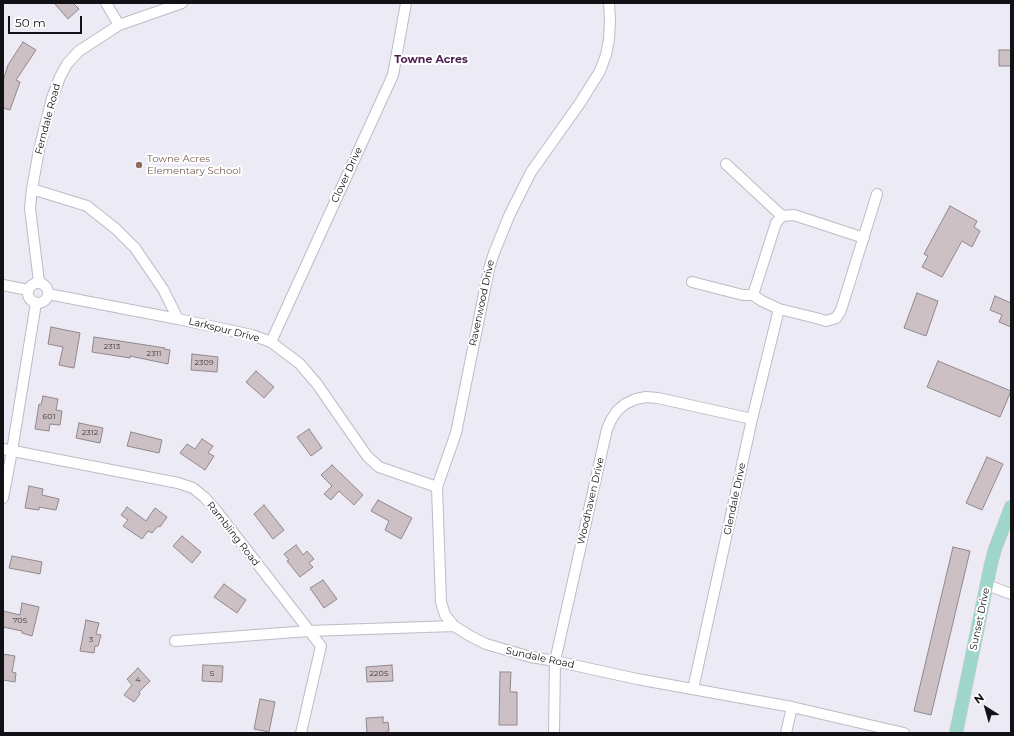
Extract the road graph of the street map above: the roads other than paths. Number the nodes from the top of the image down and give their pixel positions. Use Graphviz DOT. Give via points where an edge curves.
graph roads {
  1 [pos="106,3"];
  2 [pos="182,3"];
  3 [pos="406,3"];
  4 [pos="609,3"];
  5 [pos="118,25"];
  6 [pos="726,164"];
  7 [pos="32,189"];
  8 [pos="877,194"];
  9 [pos="782,216"];
  10 [pos="864,238"];
  11 [pos="39,282"];
  12 [pos="692,282"];
  13 [pos="3,285"];
  14 [pos="28,290"];
  15 [pos="48,294"];
  16 [pos="753,295"];
  17 [pos="36,303"];
  18 [pos="779,309"];
  19 [pos="178,319"];
  20 [pos="271,342"];
  21 [pos="752,419"];
  22 [pos="8,450"];
  23 [pos="437,487"];
  24 [pos="3,498"];
  25 [pos="1011,507"];
  26 [pos="987,585"];
  27 [pos="1011,594"];
  28 [pos="454,626"];
  29 [pos="309,631"];
  30 [pos="175,641"];
  31 [pos="555,661"];
  32 [pos="693,689"];
  33 [pos="792,707"];
  34 [pos="301,733"];
  35 [pos="554,733"];
  36 [pos="786,733"];
  37 [pos="904,733"];
  38 [pos="956,733"];
  1 -- 5 [label="street"];
  2 -- 5 [label="street, Ferndale Road"];
  3 -- 20 [label="street, Clover Drive" via="393,76"];
  4 -- 23 [label="street, Ravenwood Drive" via="609,39 600,72 531,172 508,216 494,252 483,294 456,433"];
  5 -- 7 [label="street, Ferndale Road" via="79,51 67,64 60,77 52,98"];
  6 -- 9 [label="street"];
  7 -- 11 [label="street, Ferndale Road" via="30,208"];
  7 -- 19 [label="street" via="87,206 116,229 139,254 163,289"];
  8 -- 10 [label="street"];
  9 -- 10 [label="street" via="794,215"];
  9 -- 16 [label="street" via="776,223"];
  10 -- 18 [label="street" via="841,310 836,318 826,321"];
  11 -- 14 [label="street" via="32,284"];
  11 -- 15 [label="street" via="45,285"];
  12 -- 16 [label="street" via="743,295"];
  13 -- 14 [label="street"];
  14 -- 17 [label="street" via="28,296"];
  15 -- 17 [label="street" via="42,302"];
  15 -- 19 [label="street, Larkspur Drive"];
  16 -- 18 [label="street"];
  17 -- 22 [label="street"];
  18 -- 21 [label="street, Glendale Drive"];
  19 -- 20 [label="street, Larkspur Drive" via="252,335"];
  20 -- 23 [label="street, Larkspur Drive" via="300,364 313,379 367,456 379,467"];
  21 -- 31 [label="street, Woodhaven Drive" via="646,397 636,399 617,411 607,429"];
  21 -- 32 [label="street, Glendale Drive"];
  22 -- 24 [label="street"];
  22 -- 29 [label="street, Rambling Road" via="178,482 193,488 215,509"];
  23 -- 28 [label="street, Ravenwood Drive" via="441,602 445,615"];
  25 -- 26 [label="main road, Sunset Drive" via="995,549"];
  26 -- 27 [label="street"];
  26 -- 38 [label="main road, Sunset Drive"];
  28 -- 29 [label="street"];
  28 -- 31 [label="street, Sundale Road" via="486,644"];
  29 -- 30 [label="street"];
  29 -- 34 [label="street, Rambling Road" via="321,646"];
  31 -- 32 [label="street, Sundale Road"];
  31 -- 35 [label="street, Woodhaven Drive"];
  32 -- 33 [label="street, Sundale Road"];
  33 -- 36 [label="street"];
  33 -- 37 [label="street, Sundale Road"];
}
